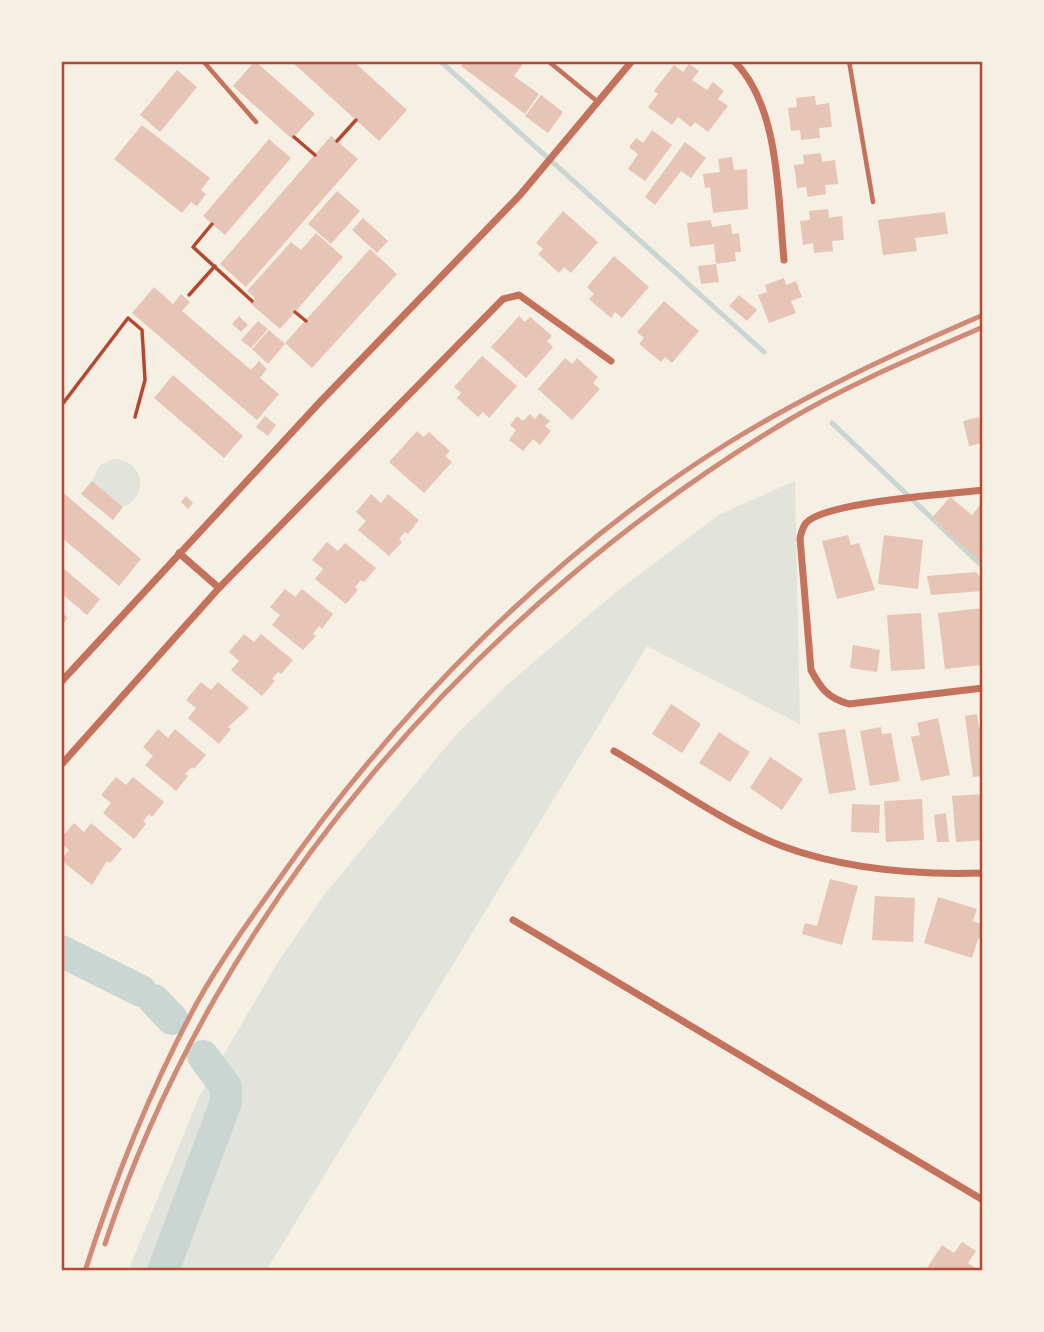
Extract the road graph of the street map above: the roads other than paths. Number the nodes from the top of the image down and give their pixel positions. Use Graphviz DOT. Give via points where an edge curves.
graph roads {
  1 [pos="203,61"];
  2 [pos="548,61"];
  3 [pos="632,61"];
  4 [pos="734,61"];
  5 [pos="849,61"];
  6 [pos="599,102"];
  7 [pos="256,122"];
  8 [pos="873,202"];
  9 [pos="784,260"];
  10 [pos="611,362"];
  11 [pos="983,490"];
  12 [pos="178,553"];
  13 [pos="219,588"];
  14 [pos="61,682"];
  15 [pos="983,688"];
  16 [pos="614,751"];
  17 [pos="61,765"];
  18 [pos="983,873"];
  19 [pos="513,920"];
  20 [pos="983,1200"];
  1 -- 7 [label="lane"];
  2 -- 6 [label="lane"];
  3 -- 6 [label="street"];
  4 -- 9 [label="street" via="760,98 769,131"];
  5 -- 8 [label="lane"];
  6 -- 12 [label="street" via="559,151"];
  10 -- 13 [label="street" via="536,304 519,295 503,299"];
  11 -- 15 [label="street" via="821,514 805,523 800,538 811,670 832,699 849,704"];
  12 -- 13 [label="street"];
  12 -- 14 [label="street"];
  13 -- 17 [label="street"];
  16 -- 18 [label="street" via="782,846 916,872"];
  19 -- 20 [label="street"];
}
